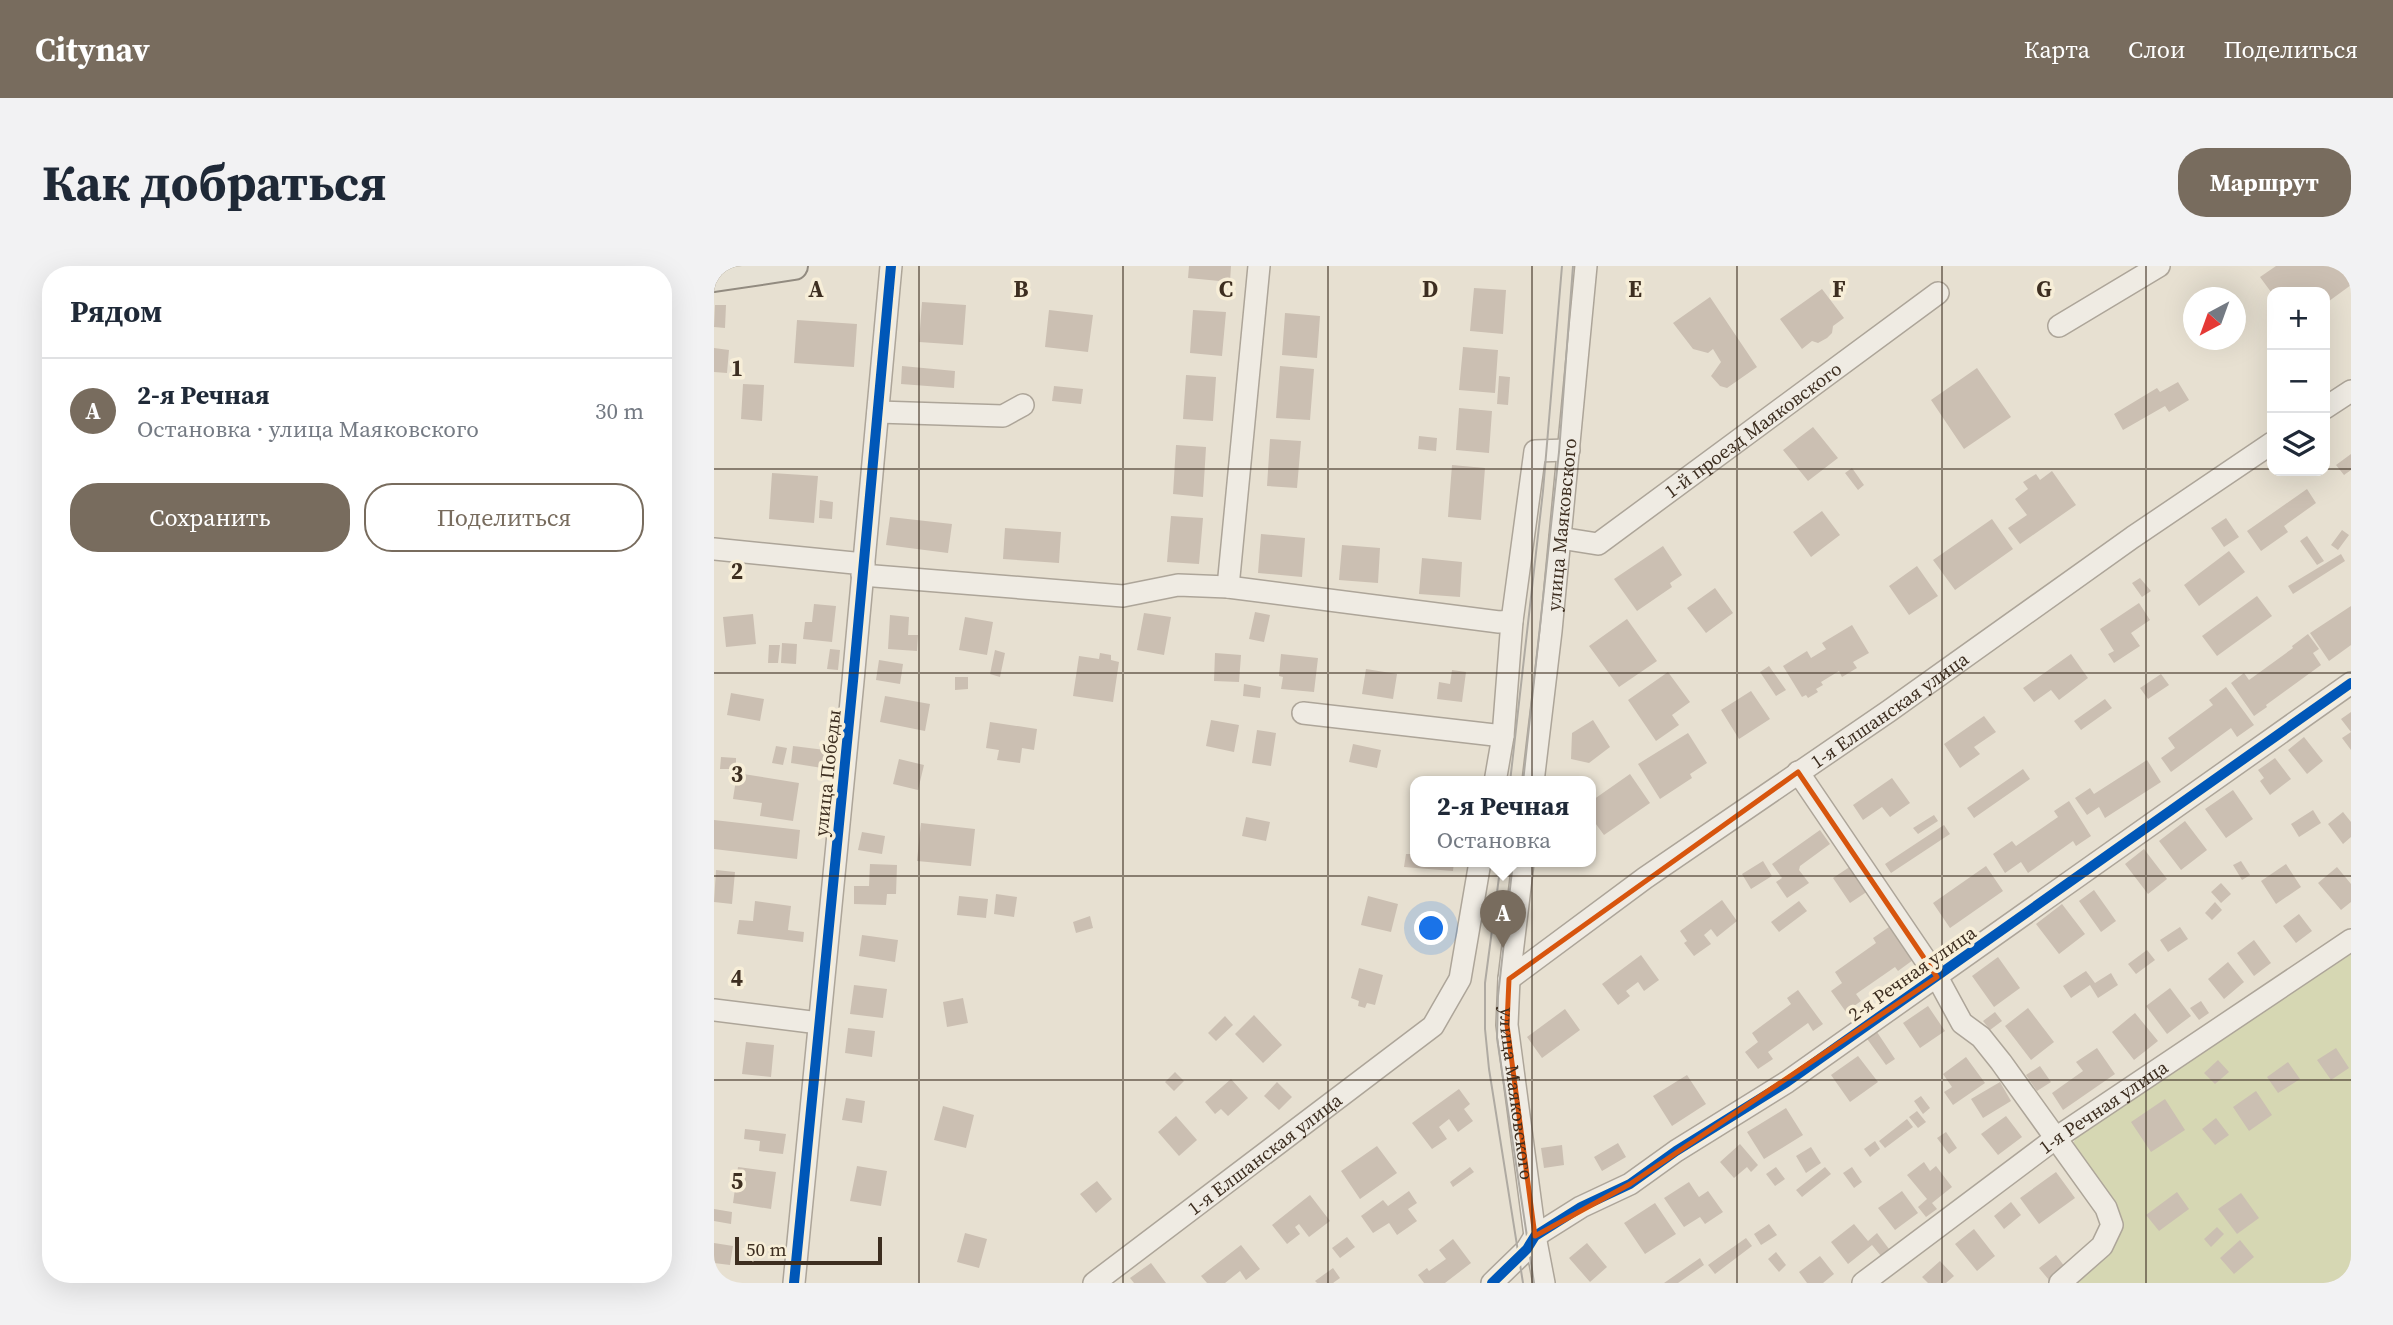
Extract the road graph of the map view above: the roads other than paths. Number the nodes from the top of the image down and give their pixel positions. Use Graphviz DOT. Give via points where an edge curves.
graph roads {
  1 [pos="794,266"];
  2 [pos="891,266"];
  3 [pos="1259,266"];
  4 [pos="1586,266"];
  5 [pos="2159,266"];
  6 [pos="714,278"];
  7 [pos="1938,293"];
  8 [pos="2059,326"];
  9 [pos="2351,391"];
  10 [pos="1023,405"];
  11 [pos="2330,405"];
  12 [pos="877,412"];
  13 [pos="2267,446"];
  14 [pos="1569,450"];
  15 [pos="1560,538"];
  16 [pos="714,549"];
  17 [pos="863,570"];
  18 [pos="1228,587"];
  19 [pos="1512,621"];
  20 [pos="2351,683"];
  21 [pos="1303,713"];
  22 [pos="1503,736"];
  23 [pos="1798,772"];
  24 [pos="1496,776"];
  25 [pos="1534,776"];
  26 [pos="1479,867"];
  27 [pos="1522,867"];
  28 [pos="2351,940"];
  29 [pos="1937,977"];
  30 [pos="1509,979"];
  31 [pos="714,1010"];
  32 [pos="819,1023"];
  33 [pos="2056,1138"];
  34 [pos="1535,1236"];
  35 [pos="794,1283"];
  36 [pos="1094,1283"];
  37 [pos="1492,1283"];
  38 [pos="1544,1283"];
  39 [pos="1863,1283"];
  40 [pos="2060,1283"];
  1 -- 6 [label="main road"];
  2 -- 12 [label="street, улица Победы"];
  3 -- 18 [label="street"];
  4 -- 14 [label="street, улица Маяковского"];
  5 -- 8 [label="street"];
  7 -- 15 [label="street, 1-й проезд Маяковского" via="1598,544"];
  9 -- 11 [label="street"];
  10 -- 12 [label="street" via="1003,416"];
  12 -- 17 [label="street, улица Победы"];
  13 -- 23 [label="street, 1-я Елшанская улица"];
  14 -- 15 [label="street, улица Маяковского"];
  14 -- 19 [label="street" via="1535,451"];
  15 -- 25 [label="street, улица Маяковского"];
  16 -- 17 [label="street"];
  17 -- 18 [label="street" via="1123,596 1178,585"];
  17 -- 32 [label="street, улица Победы"];
  18 -- 19 [label="street"];
  19 -- 22 [label="street"];
  20 -- 29 [label="street, 2-я Речная улица"];
  21 -- 22 [label="street"];
  22 -- 24 [label="street"];
  23 -- 29 [label="street"];
  23 -- 30 [label="street, 1-я Елшанская улица"];
  26 -- 36 [label="street, 1-я Елшанская улица" via="1460,979 1433,1026"];
  27 -- 30 [label="street, улица Маяковского"];
  28 -- 33 [label="street, 1-я Речная улица"];
  29 -- 33 [label="street" via="1962,1023 1981,1037"];
  29 -- 34 [label="street, 2-я Речная улица" via="1630,1184"];
  30 -- 34 [label="street, улица Маяковского" via="1507,1025"];
  31 -- 32 [label="street"];
  32 -- 35 [label="street, улица Победы"];
  33 -- 39 [label="street, 1-я Речная улица"];
  33 -- 40 [label="street" via="2106,1208 2112,1225 2102,1246"];
  34 -- 37 [label="street, 2-я Речная улица"];
  34 -- 38 [label="street, улица Маяковского"];
}
